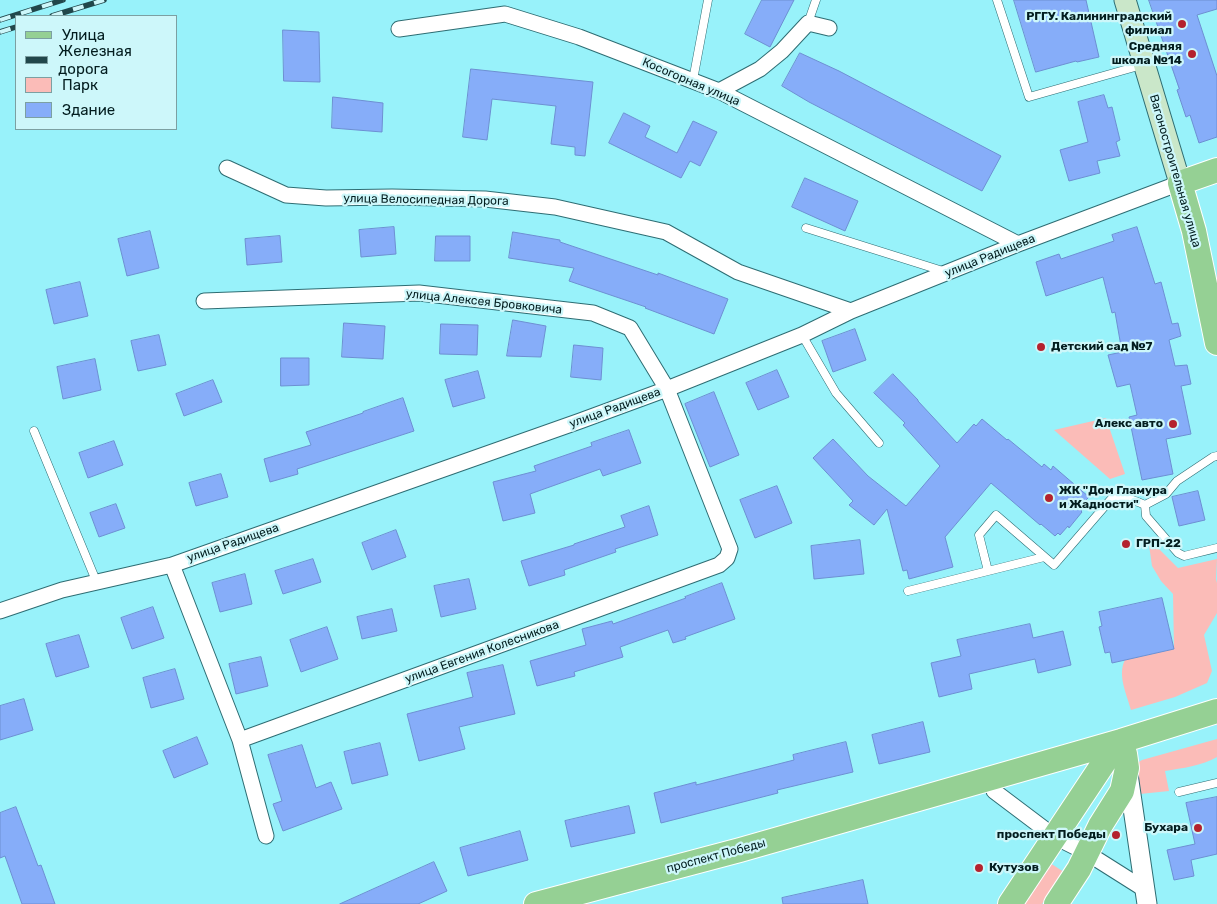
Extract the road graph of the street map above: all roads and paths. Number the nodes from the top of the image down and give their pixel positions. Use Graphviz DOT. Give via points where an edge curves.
graph roads {
  1 [pos="708,0"];
  2 [pos="816,0"];
  3 [pos="997,0"];
  4 [pos="1125,0"];
  5 [pos="808,23"];
  6 [pos="829,28"];
  7 [pos="399,29"];
  8 [pos="1144,65"];
  9 [pos="694,80"];
  10 [pos="719,91"];
  11 [pos="227,168"];
  12 [pos="1217,170"];
  13 [pos="1180,183"];
  14 [pos="806,228"];
  15 [pos="1018,244"];
  16 [pos="948,272"];
  17 [pos="204,302"];
  18 [pos="851,311"];
  19 [pos="1216,332"];
  20 [pos="802,335"];
  21 [pos="667,389"];
  22 [pos="34,431"];
  23 [pos="879,443"];
  24 [pos="1217,456"];
  25 [pos="1145,505"];
  26 [pos="1217,548"];
  27 [pos="1044,556"];
  28 [pos="172,565"];
  29 [pos="988,571"];
  30 [pos="97,583"];
  31 [pos="908,592"];
  32 [pos="0,611"];
  33 [pos="1217,711"];
  34 [pos="1217,724"];
  35 [pos="240,740"];
  36 [pos="1120,755"];
  37 [pos="1217,783"];
  38 [pos="988,786"];
  39 [pos="1180,792"];
  40 [pos="266,836"];
  41 [pos="1055,837"];
  42 [pos="1087,854"];
  43 [pos="1146,897"];
  44 [pos="573,899"];
  45 [pos="536,904"];
  46 [pos="1010,904"];
  47 [pos="1056,904"];
  1 -- 9 [label="lane"];
  2 -- 5 [label="lane"];
  3 -- 8 [label="lane" via="1028,97"];
  4 -- 8 [label="main road, Вагоностроительная улица"];
  5 -- 6 [label="street"];
  5 -- 10 [label="street" via="760,69"];
  7 -- 9 [label="street, Косогорная улица" via="505,14 579,37"];
  8 -- 13 [label="main road, Вагоностроительная улица"];
  9 -- 10 [label="street, Косогорная улица"];
  10 -- 15 [label="street, Косогорная улица"];
  11 -- 18 [label="street, улица Велосипедная Дорога" via="286,195 485,199 555,207 666,232 738,272"];
  12 -- 13 [label="main road, улица Радищева"];
  13 -- 15 [label="street, улица Радищева"];
  13 -- 19 [label="main road, Вагоностроительная улица"];
  14 -- 16 [label="lane"];
  15 -- 16 [label="street, улица Радищева"];
  16 -- 18 [label="street, улица Радищева"];
  17 -- 21 [label="street, улица Алексея Бровковича" via="419,293 593,313 630,328"];
  18 -- 20 [label="street, улица Радищева"];
  20 -- 21 [label="street, улица Радищева"];
  20 -- 23 [label="lane" via="836,392"];
  21 -- 28 [label="street, улица Радищева"];
  21 -- 35 [label="street, улица Евгения Колесникова" via="730,548 727,558 719,565"];
  22 -- 30 [label="lane"];
  24 -- 25 [label="lane" via="1177,481 1166,494"];
  25 -- 26 [label="lane" via="1146,516 1178,553 1184,556"];
  25 -- 27 [label="lane" via="1130,499 1112,498 1054,565"];
  27 -- 29 [label="lane"];
  27 -- 29 [label="lane" via="996,516 979,535"];
  28 -- 30 [label="street, улица Радищева"];
  28 -- 35 [label="street"];
  29 -- 31 [label="lane"];
  30 -- 32 [label="street, улица Радищева" via="62,590"];
  33 -- 36 [label="main road, проспект Победы"];
  34 -- 36 [label="main road, проспект Победы"];
  35 -- 40 [label="street"];
  36 -- 38 [label="main road, проспект Победы"];
  36 -- 41 [label="main road"];
  36 -- 42 [label="main road" via="1122,791"];
  36 -- 43 [label="street"];
  37 -- 39 [label="lane"];
  38 -- 41 [label="street"];
  38 -- 44 [label="main road, проспект Победы" via="740,850"];
  41 -- 42 [label="street"];
  41 -- 46 [label="main road"];
  42 -- 43 [label="street"];
  42 -- 47 [label="main road"];
  44 -- 45 [label="main road, проспект Победы"];
}
